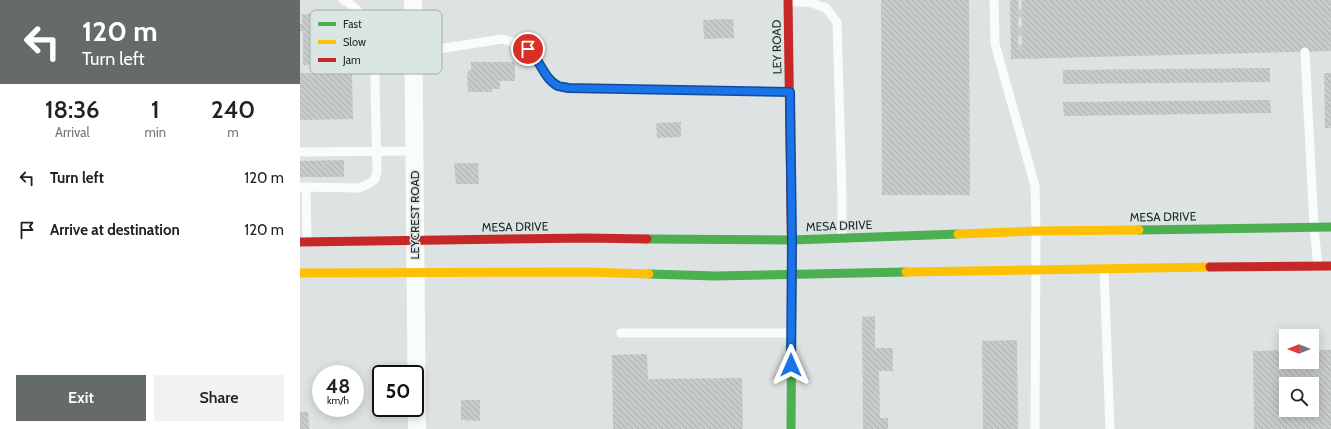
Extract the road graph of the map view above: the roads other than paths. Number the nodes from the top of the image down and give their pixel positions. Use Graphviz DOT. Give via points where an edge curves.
graph roads {
  1 [pos="343,0"];
  2 [pos="413,0"];
  3 [pos="788,0"];
  4 [pos="994,0"];
  5 [pos="357,10"];
  6 [pos="413,10"];
  7 [pos="442,44"];
  8 [pos="1305,52"];
  9 [pos="375,74"];
  10 [pos="414,74"];
  11 [pos="790,92"];
  12 [pos="376,151"];
  13 [pos="415,151"];
  14 [pos="300,152"];
  15 [pos="303,187"];
  16 [pos="1314,227"];
  17 [pos="1331,227"];
  18 [pos="1036,231"];
  19 [pos="842,238"];
  20 [pos="792,240"];
  21 [pos="415,241"];
  22 [pos="303,242"];
  23 [pos="1318,266"];
  24 [pos="1331,266"];
  25 [pos="1035,269"];
  26 [pos="1104,269"];
  27 [pos="415,272"];
  28 [pos="300,273"];
  29 [pos="791,275"];
  30 [pos="621,333"];
  31 [pos="791,333"];
  32 [pos="417,429"];
  33 [pos="791,429"];
  34 [pos="1035,429"];
  35 [pos="1110,429"];
  1 -- 5 [label="lane"];
  2 -- 6 [label="street, LEYCREST ROAD"];
  3 -- 11 [label="main road, LEY ROAD"];
  3 -- 19 [label="lane" via="812,3 826,8 837,22"];
  4 -- 18 [label="lane" via="995,44 1035,186"];
  7 -- 11 [label="lane" via="502,39 521,44 534,55 546,75 558,86 568,88"];
  8 -- 16 [label="lane"];
  9 -- 12 [label="lane"];
  10 -- 13 [label="street, LEYCREST ROAD"];
  11 -- 20 [label="main road, LEY ROAD"];
  12 -- 13 [label="lane"];
  12 -- 14 [label="lane"];
  12 -- 15 [label="lane" via="377,171 375,179 370,183 359,188"];
  13 -- 21 [label="street, LEYCREST ROAD"];
  15 -- 22 [label="lane"];
  16 -- 17 [label="main road, MESA DRIVE"];
  16 -- 18 [label="main road, MESA DRIVE"];
  16 -- 23 [label="lane"];
  18 -- 19 [label="main road, MESA DRIVE"];
  18 -- 25 [label="lane"];
  19 -- 20 [label="main road, MESA DRIVE"];
  20 -- 21 [label="main road, MESA DRIVE"];
  20 -- 29 [label="main road, LEY ROAD"];
  21 -- 22 [label="main road, MESA DRIVE"];
  21 -- 27 [label="street, LEYCREST ROAD"];
  23 -- 24 [label="main road"];
  23 -- 26 [label="main road"];
  25 -- 26 [label="main road"];
  25 -- 29 [label="main road"];
  25 -- 34 [label="lane"];
  26 -- 35 [label="lane"];
  27 -- 28 [label="main road"];
  27 -- 29 [label="main road" via="587,269 714,276"];
  27 -- 32 [label="street, LEYCREST ROAD"];
  29 -- 31 [label="main road, LEY ROAD"];
  30 -- 31 [label="lane"];
  31 -- 33 [label="main road, LEY ROAD"];
}
